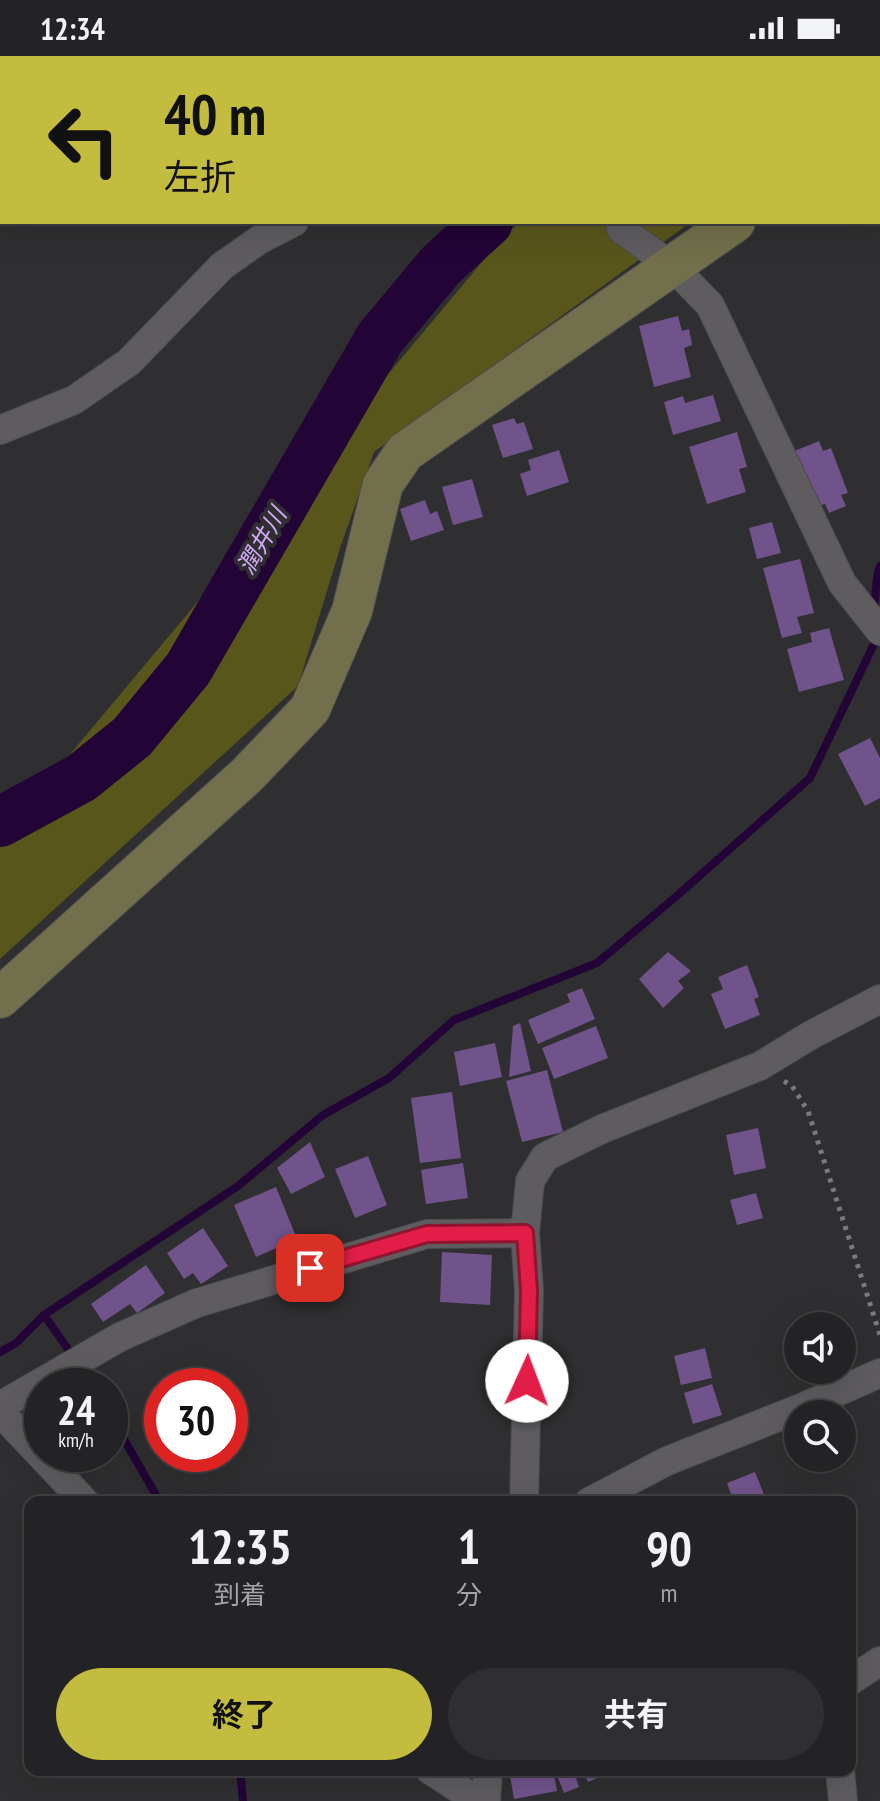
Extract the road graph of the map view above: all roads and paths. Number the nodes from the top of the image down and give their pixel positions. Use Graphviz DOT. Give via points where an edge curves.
graph roads {
  1 [pos="290,224"];
  2 [pos="620,224"];
  3 [pos="732,224"];
  4 [pos="673,267"];
  5 [pos="0,430"];
  6 [pos="880,631"];
  7 [pos="0,998"];
  8 [pos="880,999"];
  9 [pos="760,1066"];
  10 [pos="525,1233"];
  11 [pos="880,1335"];
  12 [pos="880,1373"];
  13 [pos="0,1406"];
  14 [pos="0,1412"];
  15 [pos="79,1496"];
  16 [pos="524,1496"];
  17 [pos="600,1496"];
  18 [pos="880,1661"];
  19 [pos="856,1677"];
  20 [pos="439,1776"];
  21 [pos="488,1776"];
  22 [pos="841,1776"];
  23 [pos="478,1801"];
  24 [pos="486,1801"];
  25 [pos="843,1801"];
  1 -- 5 [label="street" via="222,266 129,362 74,400"];
  2 -- 4 [label="street"];
  3 -- 4 [label="street"];
  4 -- 6 [label="street" via="710,305 842,583"];
  4 -- 7 [label="street" via="405,452 383,484 352,611 310,709 247,775"];
  8 -- 9 [label="street"];
  9 -- 10 [label="street" via="545,1157 530,1181"];
  9 -- 11 [label="path" via="792,1086 808,1111"];
  10 -- 13 [label="street" via="427,1234 197,1303 120,1337"];
  10 -- 16 [label="street" via="529,1291"];
  12 -- 17 [label="street" via="667,1461"];
  14 -- 15 [label="street"];
  18 -- 19 [label="street"];
  20 -- 23 [label="street"];
  21 -- 24 [label="street"];
  22 -- 25 [label="street"];
}
